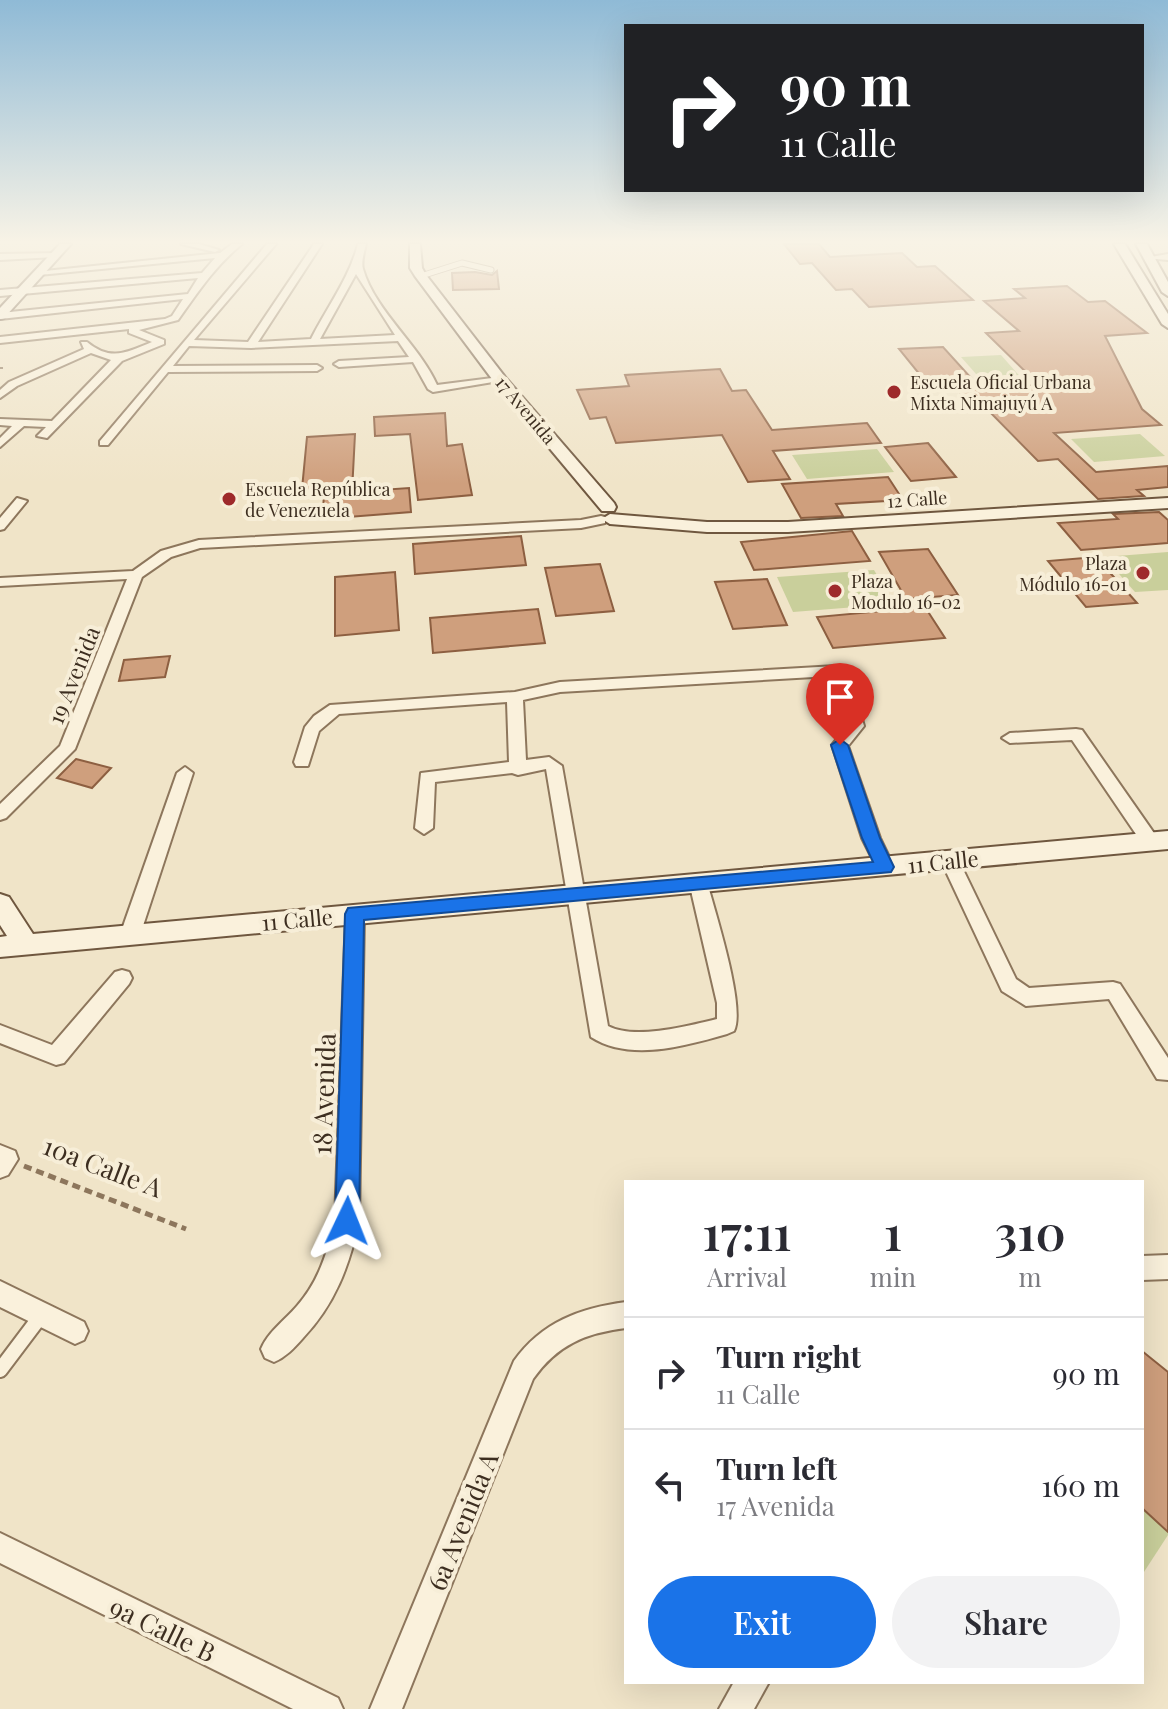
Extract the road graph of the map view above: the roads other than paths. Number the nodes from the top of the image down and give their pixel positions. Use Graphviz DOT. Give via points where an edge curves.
graph roads {
  1 [pos="143,324"];
  2 [pos="203,324"];
  3 [pos="265,324"];
  4 [pos="323,324"];
  5 [pos="391,324"];
  6 [pos="457,324"];
  7 [pos="68,332"];
  8 [pos="401,338"];
  9 [pos="0,340"];
  10 [pos="314,342"];
  11 [pos="187,343"];
  12 [pos="251,345"];
  13 [pos="91,350"];
  14 [pos="118,359"];
  15 [pos="417,359"];
  16 [pos="339,364"];
  17 [pos="317,368"];
  18 [pos="167,369"];
  19 [pos="500,380"];
  20 [pos="0,395"];
  21 [pos="0,422"];
  22 [pos="21,423"];
  23 [pos="55,424"];
  24 [pos="43,436"];
  25 [pos="104,443"];
  26 [pos="0,444"];
  27 [pos="21,501"];
  28 [pos="1168,503"];
  29 [pos="602,510"];
  30 [pos="0,526"];
  31 [pos="136,575"];
  32 [pos="0,582"];
  33 [pos="515,697"];
  34 [pos="1010,738"];
  35 [pos="302,762"];
  36 [pos="518,769"];
  37 [pos="185,773"];
  38 [pos="0,814"];
  39 [pos="424,828"];
  40 [pos="1159,840"];
  41 [pos="950,861"];
  42 [pos="885,867"];
  43 [pos="698,882"];
  44 [pos="575,893"];
  45 [pos="0,904"];
  46 [pos="355,914"];
  47 [pos="130,935"];
  48 [pos="27,945"];
  49 [pos="0,947"];
  50 [pos="122,978"];
  51 [pos="0,1034"];
  52 [pos="1165,1072"];
  53 [pos="1168,1267"];
  54 [pos="1144,1268"];
  55 [pos="0,1294"];
  56 [pos="42,1314"];
  57 [pos="624,1315"];
  58 [pos="75,1331"];
  59 [pos="274,1349"];
  60 [pos="0,1370"];
  61 [pos="0,1548"];
  62 [pos="752,1684"];
  63 [pos="327,1709"];
  64 [pos="386,1709"];
  65 [pos="735,1709"];
  1 -- 7 [label="street"];
  1 -- 14 [label="street" via="132,331 161,342"];
  2 -- 11 [label="street"];
  3 -- 12 [label="street"];
  4 -- 10 [label="street"];
  5 -- 8 [label="street"];
  6 -- 19 [label="street, 17 Avenida"];
  7 -- 9 [label="street"];
  7 -- 13 [label="street"];
  8 -- 10 [label="street"];
  8 -- 15 [label="street"];
  10 -- 12 [label="street"];
  11 -- 12 [label="street"];
  11 -- 18 [label="street"];
  13 -- 14 [label="street"];
  13 -- 20 [label="street" via="13,384"];
  14 -- 23 [label="street"];
  15 -- 16 [label="street"];
  15 -- 19 [label="street" via="433,389"];
  17 -- 18 [label="street"];
  18 -- 25 [label="street"];
  19 -- 29 [label="street, 17 Avenida"];
  21 -- 22 [label="street"];
  22 -- 23 [label="street"];
  22 -- 26 [label="street"];
  23 -- 24 [label="street"];
  27 -- 30 [label="street"];
  28 -- 29 [label="street, 12 Calle" via="732,528"];
  29 -- 31 [label="street, 12 Calle" via="559,525 199,544 166,554"];
  31 -- 32 [label="street"];
  31 -- 38 [label="street, 19 Avenida" via="67,749"];
  33 -- 35 [label="street" via="336,709 310,728"];
  33 -- 36 [label="street"];
  33 -- 42 [label="street" via="560,687 836,671 856,726 840,745"];
  34 -- 40 [label="street" via="1076,734"];
  36 -- 39 [label="street" via="426,778"];
  36 -- 44 [label="street" via="554,766"];
  37 -- 47 [label="street"];
  40 -- 41 [label="street, 11 Calle"];
  41 -- 42 [label="street, 11 Calle"];
  41 -- 52 [label="street" via="1018,994 1113,990"];
  42 -- 43 [label="street, 11 Calle"];
  43 -- 44 [label="street, 11 Calle"];
  43 -- 44 [label="street" via="729,1020 721,1026 628,1041 598,1031"];
  44 -- 46 [label="street, 11 Calle"];
  45 -- 48 [label="street"];
  46 -- 47 [label="street, 11 Calle"];
  46 -- 59 [label="street, 18 Avenida" via="347,1221 328,1288"];
  47 -- 48 [label="street, 11 Calle"];
  48 -- 49 [label="street, 11 Calle"];
  50 -- 51 [label="street" via="56,1056"];
  53 -- 54 [label="street"];
  55 -- 56 [label="street"];
  56 -- 58 [label="street"];
  56 -- 60 [label="lane"];
  57 -- 64 [label="street, 6a Avenida A" via="580,1322 548,1340 523,1370"];
  61 -- 63 [label="street, 9a Calle B"];
  62 -- 65 [label="street"];
}
